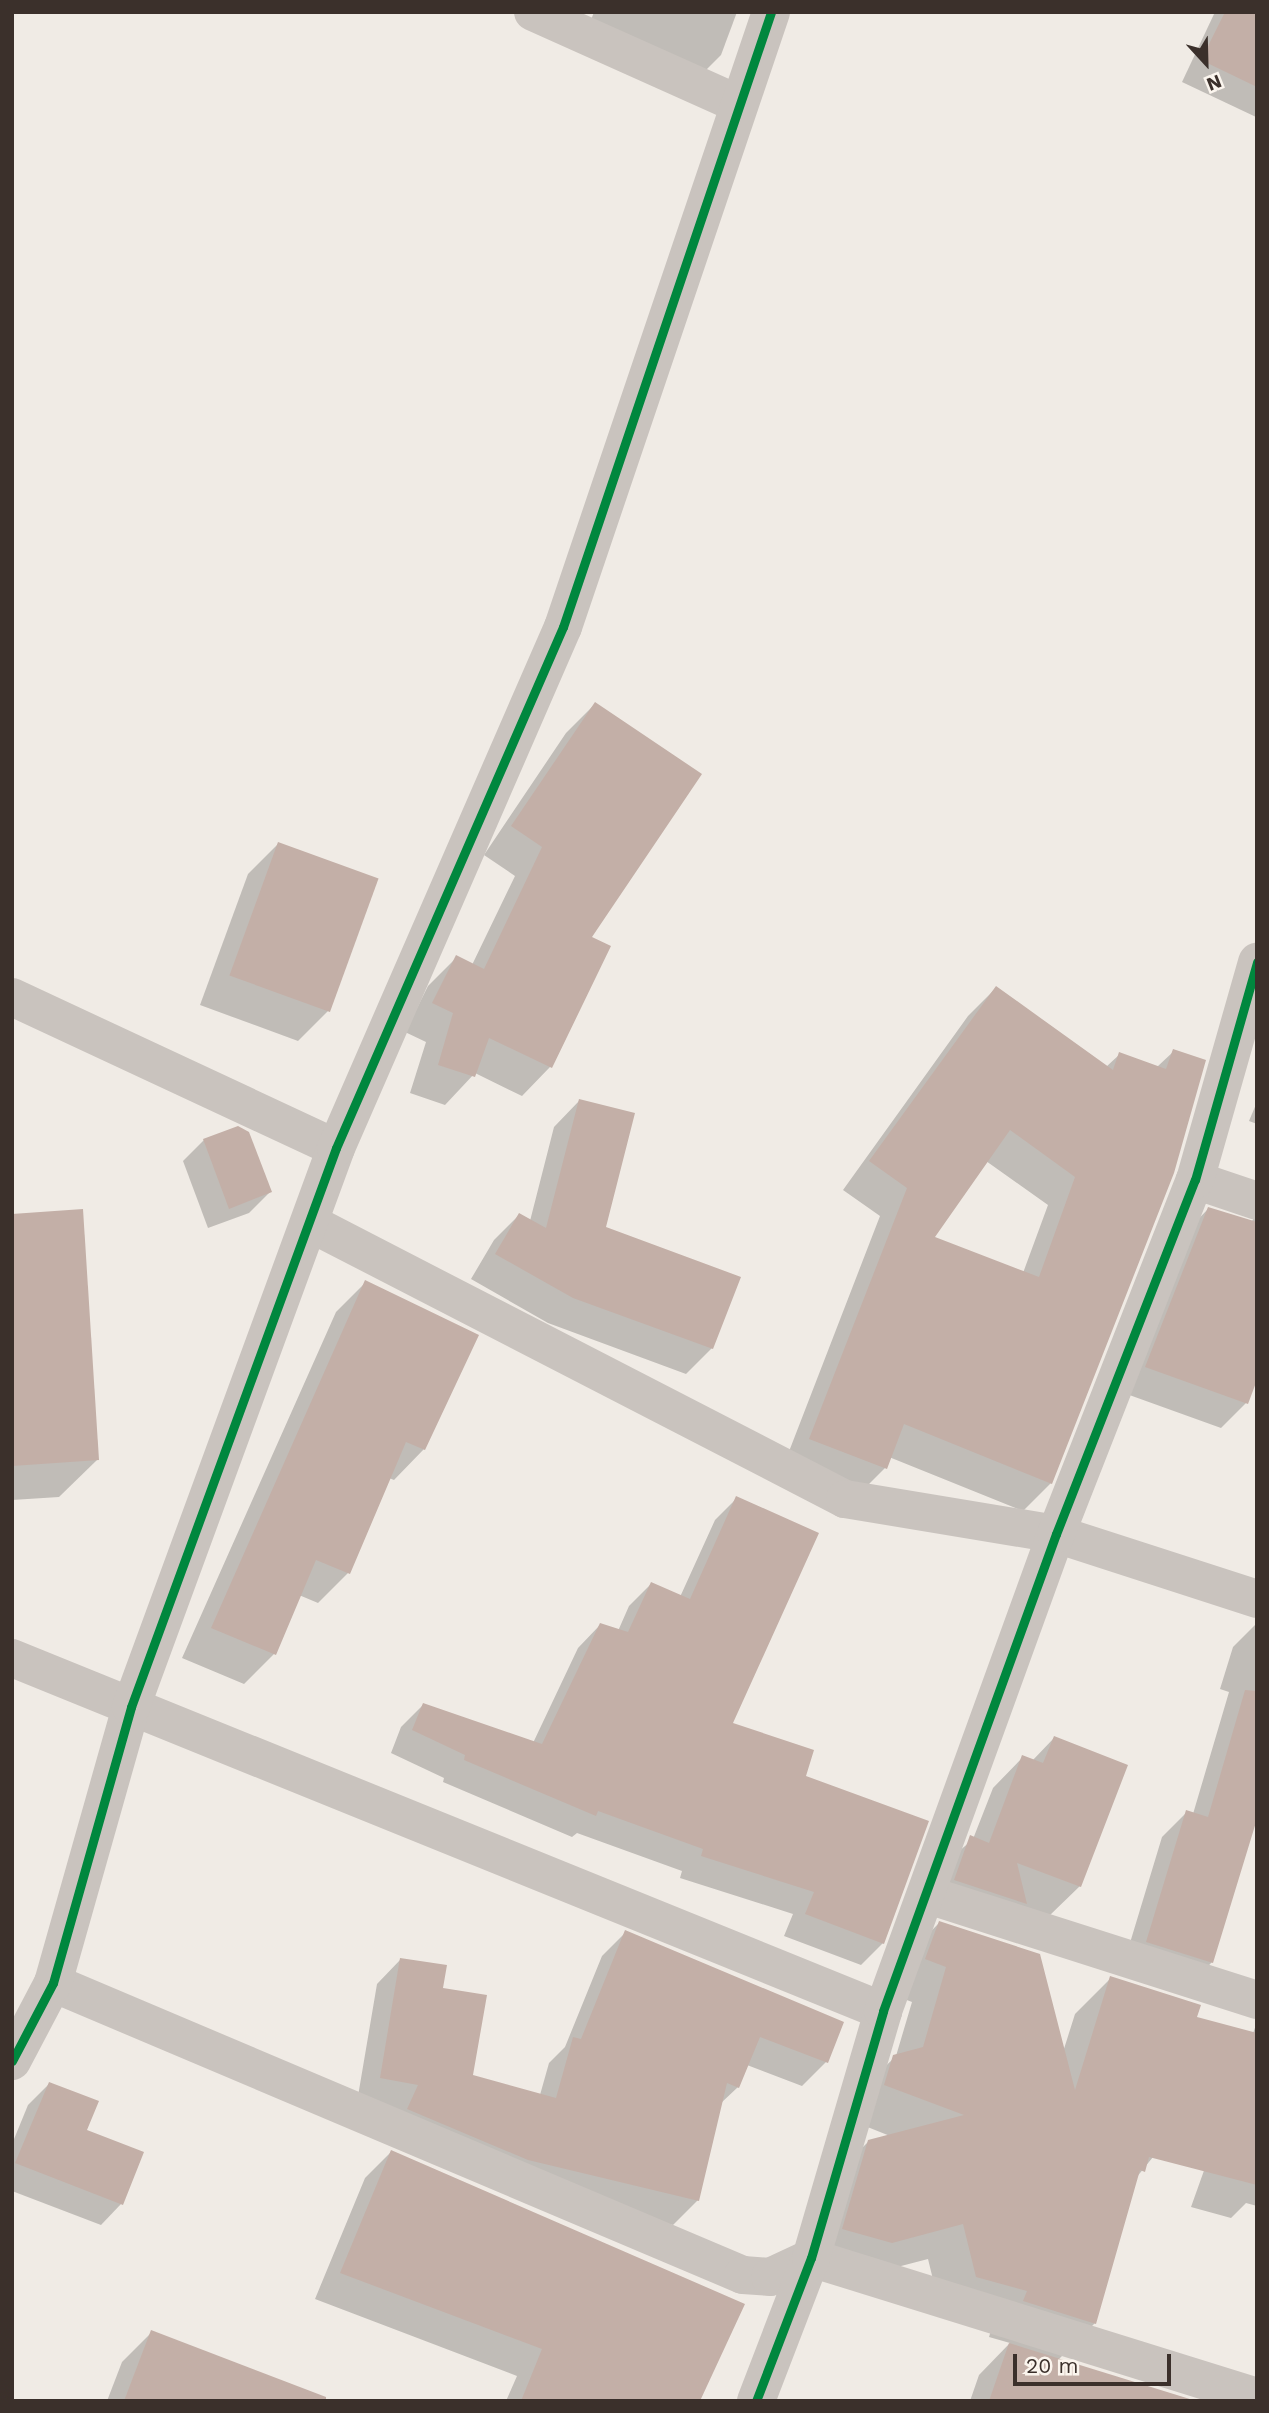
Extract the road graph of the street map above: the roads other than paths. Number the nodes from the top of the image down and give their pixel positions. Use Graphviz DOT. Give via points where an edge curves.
graph roads {
  1 [pos="533,12"];
  2 [pos="771,12"];
  3 [pos="739,104"];
  4 [pos="1257,962"];
  5 [pos="12,997"];
  6 [pos="336,1148"];
  7 [pos="1195,1180"];
  8 [pos="1257,1201"];
  9 [pos="310,1223"];
  10 [pos="1056,1534"];
  11 [pos="1257,1599"];
  12 [pos="12,1658"];
  13 [pos="131,1707"];
  14 [pos="928,1895"];
  15 [pos="53,1983"];
  16 [pos="1257,2000"];
  17 [pos="883,2011"];
  18 [pos="12,2061"];
  19 [pos="811,2258"];
  20 [pos="1257,2397"];
  21 [pos="756,2401"];
  1 -- 3 [label="street"];
  2 -- 3 [label="street"];
  3 -- 6 [label="street" via="563,627"];
  4 -- 7 [label="street"];
  5 -- 6 [label="street"];
  6 -- 9 [label="street"];
  7 -- 8 [label="street"];
  7 -- 10 [label="street"];
  9 -- 10 [label="street" via="845,1499"];
  9 -- 13 [label="street"];
  10 -- 11 [label="street"];
  10 -- 14 [label="street"];
  12 -- 13 [label="street"];
  13 -- 15 [label="street"];
  13 -- 17 [label="street"];
  14 -- 16 [label="street"];
  14 -- 17 [label="street"];
  15 -- 18 [label="street"];
  15 -- 19 [label="street" via="743,2275 771,2277"];
  17 -- 19 [label="street"];
  19 -- 20 [label="street"];
  19 -- 21 [label="street"];
}
